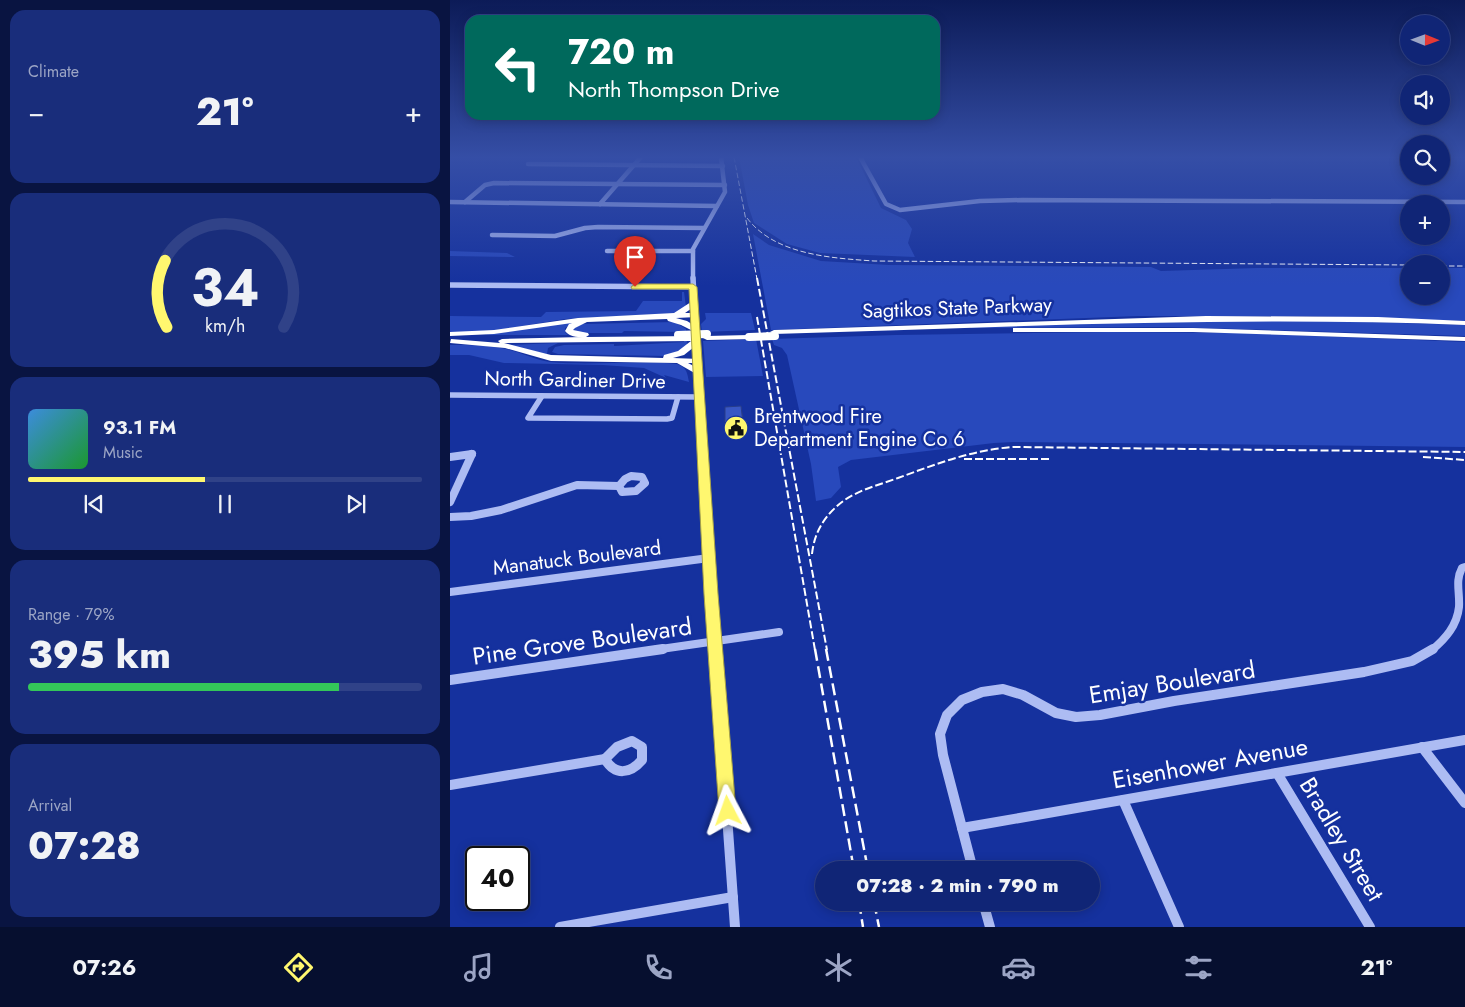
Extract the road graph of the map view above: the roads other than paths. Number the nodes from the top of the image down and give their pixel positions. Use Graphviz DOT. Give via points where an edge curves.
graph roads {
  1 [pos="603,200"];
  2 [pos="720,200"];
  3 [pos="884,200"];
  4 [pos="1016,200"];
  5 [pos="1080,200"];
  6 [pos="450,202"];
  7 [pos="465,202"];
  8 [pos="1465,202"];
  9 [pos="600,204"];
  10 [pos="717,206"];
  11 [pos="704,228"];
  12 [pos="492,235"];
  13 [pos="607,251"];
  14 [pos="693,251"];
  15 [pos="450,285"];
  16 [pos="693,287"];
  17 [pos="694,304"];
  18 [pos="694,317"];
  19 [pos="672,318"];
  20 [pos="1465,323"];
  21 [pos="695,330"];
  22 [pos="774,334"];
  23 [pos="450,338"];
  24 [pos="610,338"];
  25 [pos="1465,339"];
  26 [pos="696,341"];
  27 [pos="661,360"];
  28 [pos="697,360"];
  29 [pos="698,372"];
  30 [pos="450,395"];
  31 [pos="542,396"];
  32 [pos="678,397"];
  33 [pos="699,397"];
  34 [pos="450,457"];
  35 [pos="619,486"];
  36 [pos="450,502"];
  37 [pos="450,517"];
  38 [pos="709,558"];
  39 [pos="1465,567"];
  40 [pos="450,592"];
  41 [pos="778,632"];
  42 [pos="715,641"];
  43 [pos="450,680"];
  44 [pos="1465,740"];
  45 [pos="1422,747"];
  46 [pos="605,760"];
  47 [pos="1277,773"];
  48 [pos="450,785"];
  49 [pos="1123,800"];
  50 [pos="1465,803"];
  51 [pos="962,828"];
  52 [pos="971,861"];
  53 [pos="733,896"];
  54 [pos="986,911"];
  55 [pos="560,927"];
  56 [pos="735,927"];
  57 [pos="990,927"];
  58 [pos="1180,927"];
  59 [pos="1370,927"];
  1 -- 9 [label="street"];
  2 -- 10 [label="street"];
  3 -- 4 [label="street" via="900,210"];
  5 -- 8 [label="street"];
  6 -- 7 [label="street"];
  7 -- 9 [label="street"];
  9 -- 10 [label="street"];
  10 -- 11 [label="street"];
  11 -- 12 [label="street" via="598,227 555,236"];
  11 -- 14 [label="street"];
  13 -- 14 [label="street"];
  14 -- 16 [label="street"];
  15 -- 16 [label="street"];
  16 -- 17 [label="street"];
  17 -- 18 [label="street"];
  17 -- 19 [label="highway"];
  18 -- 19 [label="highway"];
  18 -- 21 [label="street"];
  19 -- 21 [label="highway"];
  19 -- 23 [label="highway" via="578,320"];
  19 -- 24 [label="highway" via="583,322 568,330 574,334"];
  20 -- 22 [label="highway, Sagtikos State Parkway" via="1223,317"];
  21 -- 26 [label="street"];
  22 -- 24 [label="highway, Sagtikos State Parkway, bridge"];
  22 -- 25 [label="highway, Sagtikos State Parkway" via="1118,329"];
  23 -- 24 [label="highway, Sagtikos State Parkway"];
  23 -- 27 [label="highway" via="505,346 551,358"];
  24 -- 27 [label="highway" via="560,344 550,352 560,356"];
  26 -- 27 [label="highway" via="681,353"];
  26 -- 28 [label="street"];
  27 -- 28 [label="highway"];
  27 -- 29 [label="highway" via="683,364"];
  28 -- 29 [label="street"];
  29 -- 33 [label="street"];
  30 -- 31 [label="street, North Gardiner Drive"];
  31 -- 32 [label="street, North Gardiner Drive"];
  31 -- 32 [label="street" via="528,418 668,419 672,418"];
  32 -- 33 [label="street, North Gardiner Drive"];
  33 -- 38 [label="street"];
  34 -- 36 [label="street" via="472,454"];
  35 -- 37 [label="street" via="577,485 501,510"];
  38 -- 40 [label="street, Manatuck Boulevard"];
  38 -- 42 [label="street"];
  39 -- 51 [label="street, Emjay Boulevard" via="1457,577 1459,607 1455,623 1445,639 1412,661 1380,669 1076,717 1056,714 1023,695 1002,689 962,700 947,716 940,734"];
  41 -- 42 [label="street, Pine Grove Boulevard"];
  42 -- 43 [label="street, Pine Grove Boulevard"];
  42 -- 53 [label="street"];
  44 -- 45 [label="street, Eisenhower Avenue"];
  45 -- 47 [label="street, Eisenhower Avenue"];
  45 -- 50 [label="street"];
  46 -- 48 [label="street"];
  47 -- 49 [label="street, Eisenhower Avenue"];
  47 -- 59 [label="street, Bradley Street"];
  49 -- 51 [label="street, Eisenhower Avenue"];
  49 -- 58 [label="street"];
  51 -- 52 [label="street, Emjay Boulevard"];
  53 -- 55 [label="street"];
  53 -- 56 [label="street"];
  54 -- 57 [label="street"];
}
